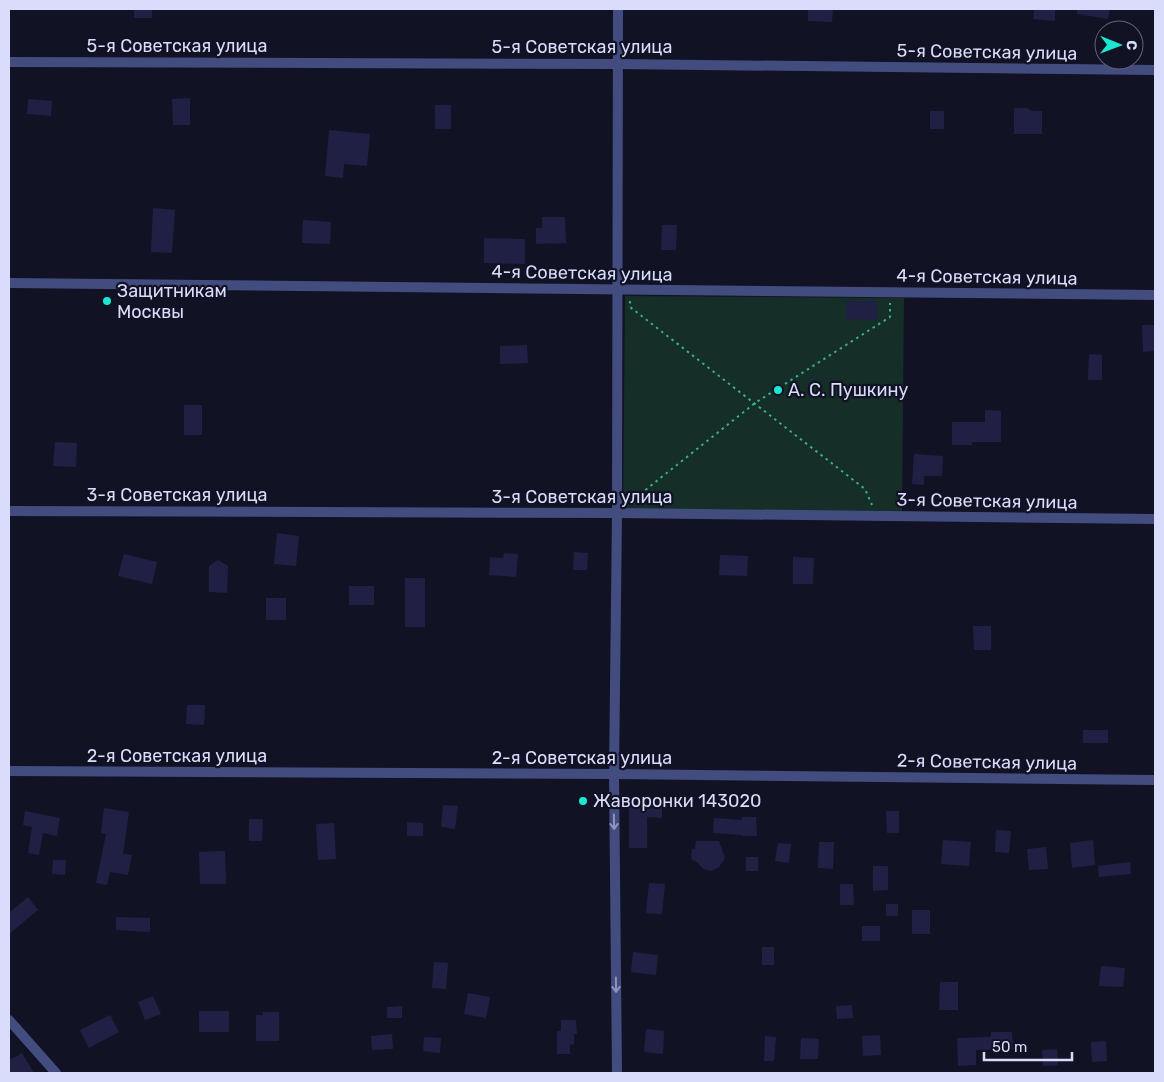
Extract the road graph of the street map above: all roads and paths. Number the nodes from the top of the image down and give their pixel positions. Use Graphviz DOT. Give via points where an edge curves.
graph roads {
  1 [pos="618,9"];
  2 [pos="9,62"];
  3 [pos="618,64"];
  4 [pos="1155,70"];
  5 [pos="9,283"];
  6 [pos="618,290"];
  7 [pos="630,290"];
  8 [pos="890,292"];
  9 [pos="1155,294"];
  10 [pos="755,403"];
  11 [pos="9,511"];
  12 [pos="617,514"];
  13 [pos="633,514"];
  14 [pos="876,516"];
  15 [pos="1155,519"];
  16 [pos="9,771"];
  17 [pos="614,774"];
  18 [pos="1155,780"];
  19 [pos="11,1027"];
  20 [pos="56,1073"];
  21 [pos="617,1073"];
  1 -- 3 [label="street"];
  2 -- 3 [label="street, 5-я Советская улица"];
  3 -- 4 [label="street, 5-я Советская улица"];
  3 -- 6 [label="street"];
  5 -- 6 [label="street, 4-я Советская улица"];
  6 -- 7 [label="street, 4-я Советская улица"];
  6 -- 12 [label="street"];
  7 -- 8 [label="street, 4-я Советская улица"];
  7 -- 10 [label="path" via="630,307"];
  8 -- 9 [label="street, 4-я Советская улица"];
  8 -- 10 [label="path" via="890,317"];
  10 -- 13 [label="path" via="634,499"];
  10 -- 14 [label="path" via="865,488"];
  11 -- 12 [label="street, 3-я Советская улица"];
  12 -- 13 [label="street, 3-я Советская улица"];
  12 -- 17 [label="street"];
  13 -- 14 [label="street, 3-я Советская улица"];
  14 -- 15 [label="street, 3-я Советская улица"];
  16 -- 17 [label="street, 2-я Советская улица"];
  17 -- 18 [label="street, 2-я Советская улица"];
  17 -- 21 [label="street, one-way"];
  19 -- 20 [label="street"];
}
